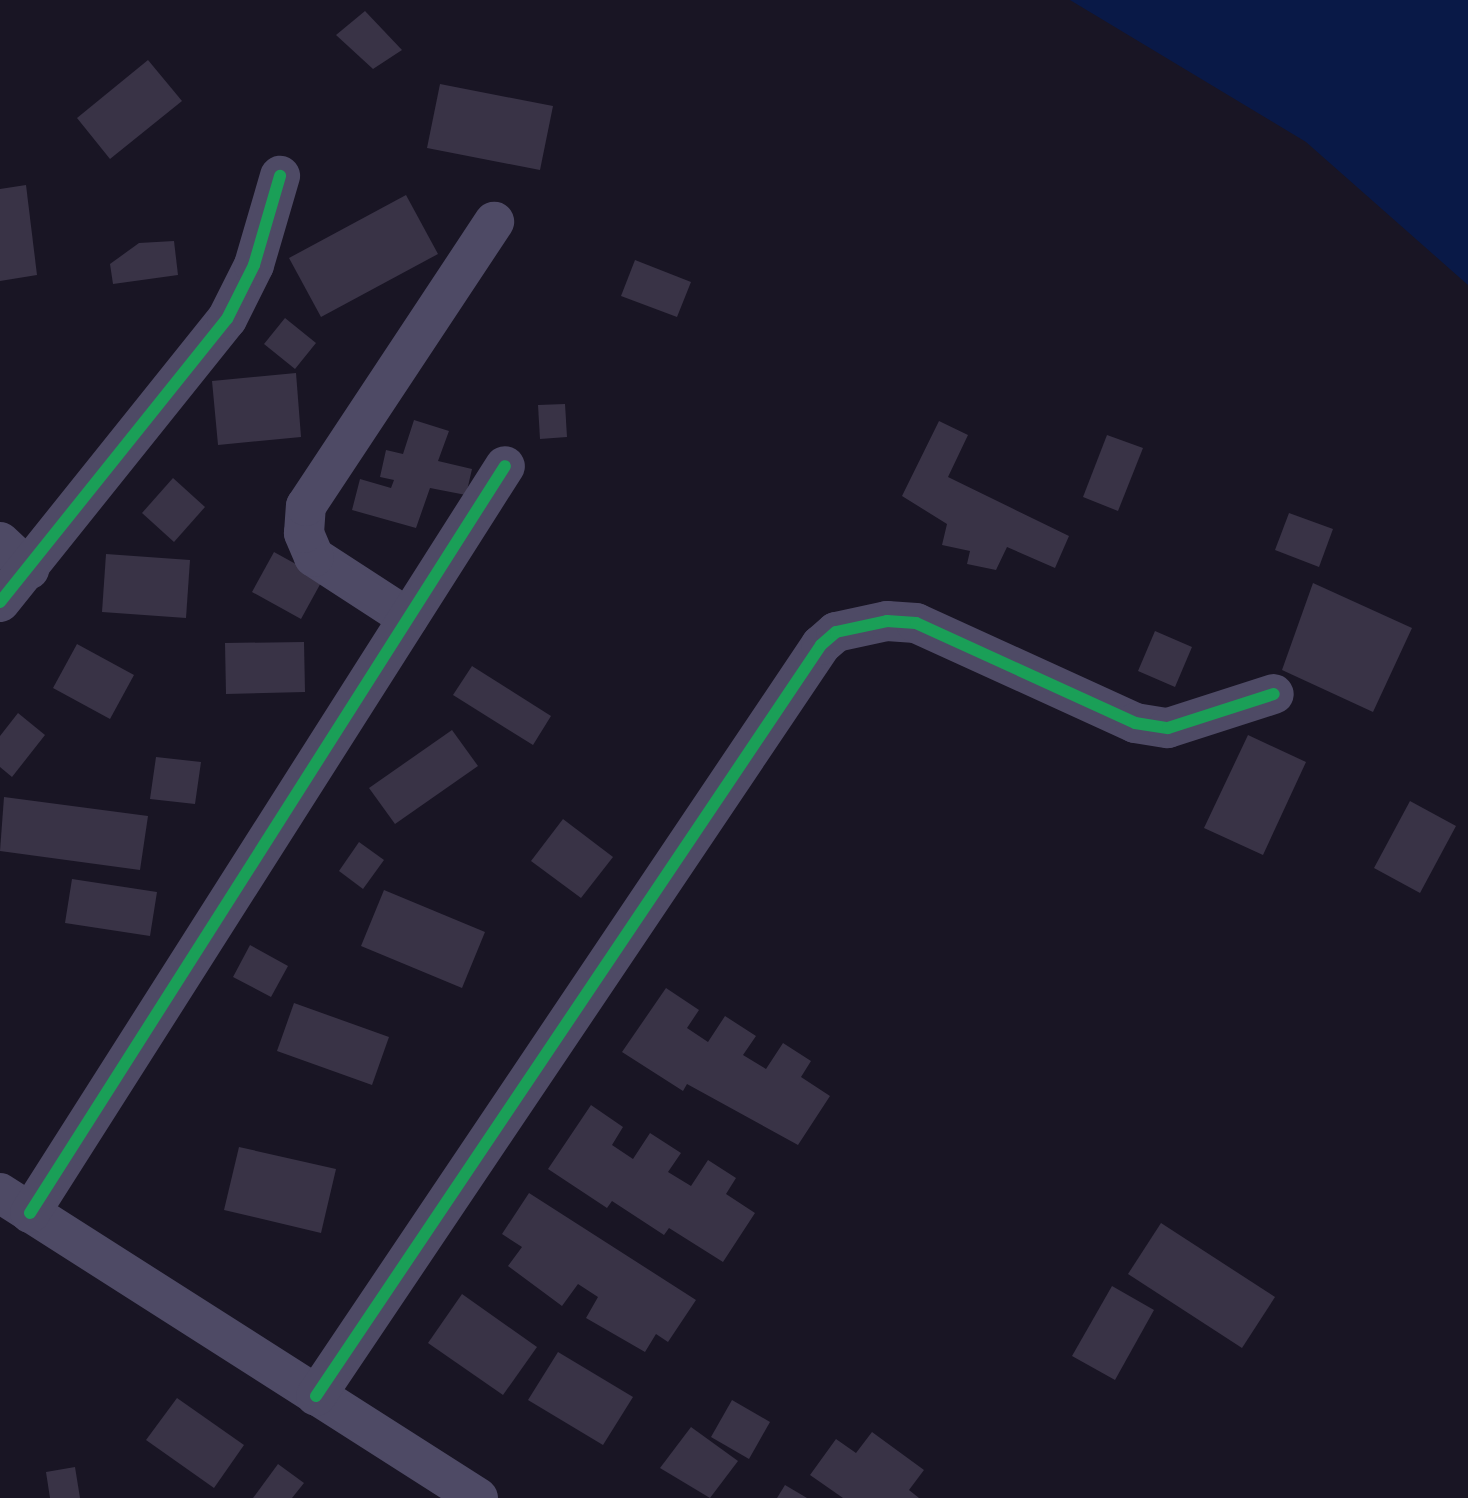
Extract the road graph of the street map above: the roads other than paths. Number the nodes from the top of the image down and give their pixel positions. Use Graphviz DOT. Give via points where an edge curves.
graph roads {
  1 [pos="280,176"];
  2 [pos="494,222"];
  3 [pos="504,466"];
  4 [pos="14,555"];
  5 [pos="0,602"];
  6 [pos="408,618"];
  7 [pos="1274,694"];
  8 [pos="15,1203"];
  9 [pos="316,1396"];
  10 [pos="478,1498"];
  1 -- 4 [label="street" via="254,265 227,320"];
  2 -- 6 [label="street" via="306,506 304,533 314,557"];
  3 -- 6 [label="street"];
  4 -- 5 [label="street"];
  6 -- 8 [label="street"];
  7 -- 9 [label="street" via="1168,728 1135,723 916,623 887,621 836,632 821,645"];
  8 -- 9 [label="street"];
  9 -- 10 [label="street"];
}
